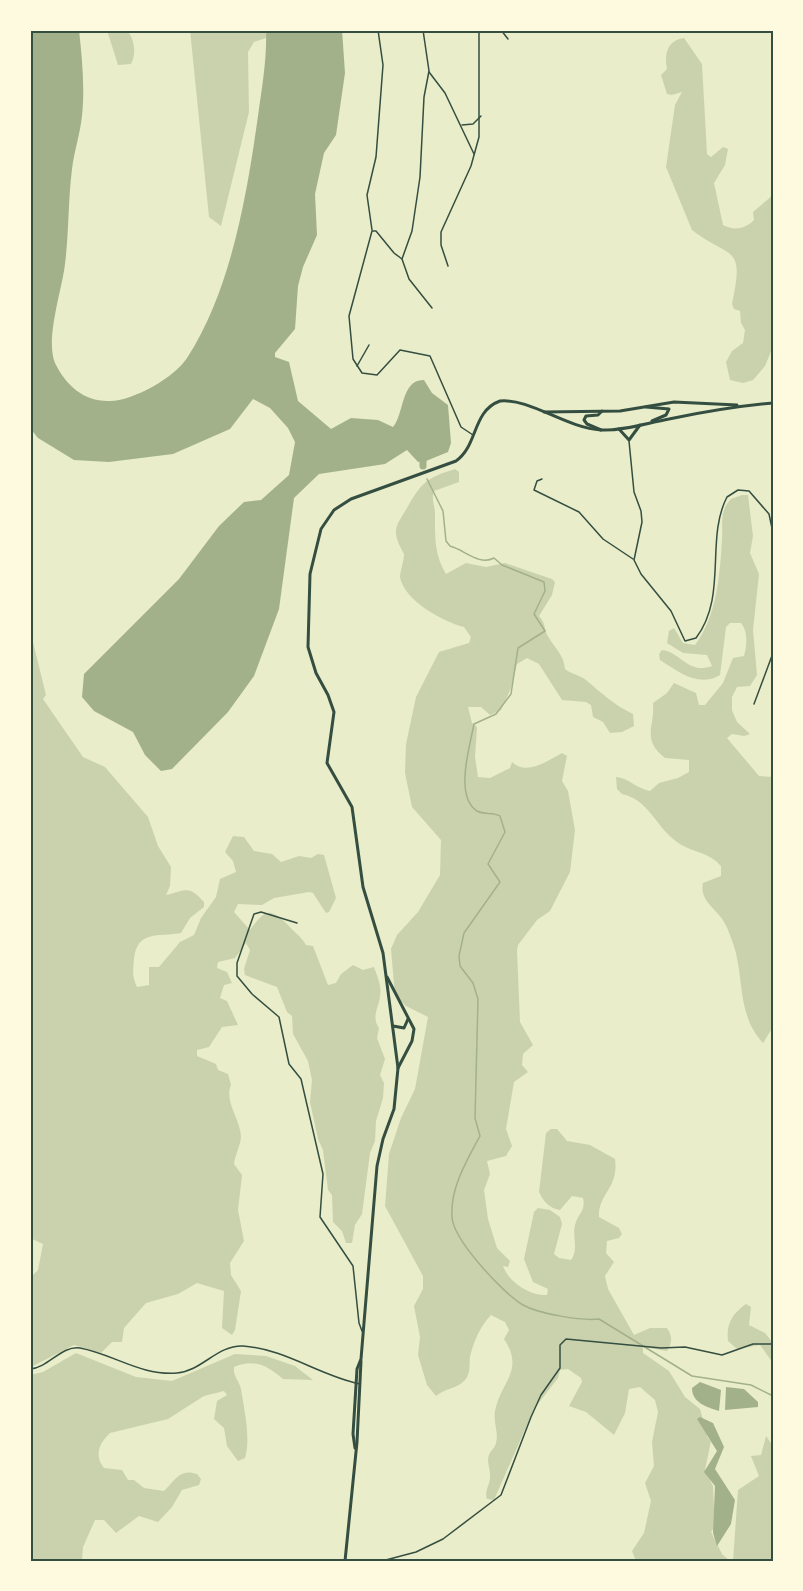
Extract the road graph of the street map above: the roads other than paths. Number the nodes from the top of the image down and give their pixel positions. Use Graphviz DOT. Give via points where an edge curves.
graph roads {
  1 [pos="378,30"];
  2 [pos="423,30"];
  3 [pos="479,30"];
  4 [pos="501,30"];
  5 [pos="508,39"];
  6 [pos="429,71"];
  7 [pos="481,116"];
  8 [pos="461,125"];
  9 [pos="475,156"];
  10 [pos="372,231"];
  11 [pos="402,259"];
  12 [pos="448,266"];
  13 [pos="432,308"];
  14 [pos="369,345"];
  15 [pos="357,367"];
  16 [pos="773,403"];
  17 [pos="744,405"];
  18 [pos="646,406"];
  19 [pos="539,411"];
  20 [pos="602,411"];
  21 [pos="651,423"];
  22 [pos="640,425"];
  23 [pos="618,429"];
  24 [pos="601,430"];
  25 [pos="473,435"];
  26 [pos="629,440"];
  27 [pos="542,479"];
  28 [pos="773,533"];
  29 [pos="634,560"];
  30 [pos="773,653"];
  31 [pos="754,704"];
  32 [pos="297,922"];
  33 [pos="386,976"];
  34 [pos="409,1017"];
  35 [pos="393,1026"];
  36 [pos="398,1068"];
  37 [pos="363,1332"];
  38 [pos="773,1344"];
  39 [pos="361,1359"];
  40 [pos="30,1369"];
  41 [pos="356,1383"];
  42 [pos="361,1384"];
  43 [pos="355,1448"];
  44 [pos="345,1561"];
  45 [pos="382,1561"];
  1 -- 10 [label="street" via="382,65 376,157 367,195"];
  2 -- 6 [label="street"];
  3 -- 7 [label="street"];
  4 -- 5 [label="street"];
  6 -- 8 [label="street"];
  6 -- 11 [label="street" via="416,207"];
  7 -- 8 [label="street" via="471,125"];
  7 -- 9 [label="street"];
  8 -- 9 [label="street"];
  9 -- 12 [label="street" via="441,232"];
  10 -- 11 [label="street"];
  10 -- 15 [label="street" via="349,316"];
  11 -- 13 [label="street" via="409,279"];
  14 -- 15 [label="street"];
  15 -- 25 [label="street" via="362,374 372,376 380,373 400,351 430,356 461,427"];
  16 -- 17 [label="main road"];
  17 -- 18 [label="main road" via="685,402"];
  17 -- 21 [label="main road"];
  18 -- 20 [label="main road"];
  18 -- 21 [label="main road" via="669,409"];
  19 -- 20 [label="main road"];
  19 -- 24 [label="main road" via="573,425"];
  19 -- 25 [label="main road" via="507,400 494,403"];
  20 -- 24 [label="main road" via="584,420"];
  21 -- 22 [label="main road"];
  22 -- 23 [label="main road"];
  22 -- 26 [label="main road"];
  23 -- 24 [label="main road"];
  23 -- 26 [label="main road"];
  25 -- 33 [label="main road" via="465,453 452,464 351,499 334,510 324,521 312,559 308,647 333,705 327,763 352,807 361,875 379,935"];
  26 -- 29 [label="street" via="634,492 642,522"];
  27 -- 29 [label="street" via="534,490 579,512 603,539"];
  28 -- 29 [label="street" via="769,514 749,491 738,490 727,497 715,588 702,630 689,642"];
  30 -- 31 [label="street"];
  32 -- 37 [label="street" via="261,912 254,914 236,970 241,983 274,1011 283,1026 289,1064 301,1079 318,1146 324,1182 320,1217 353,1266"];
  33 -- 34 [label="main road"];
  33 -- 35 [label="main road"];
  34 -- 35 [label="main road" via="404,1028"];
  34 -- 36 [label="main road" via="414,1029 412,1041"];
  35 -- 36 [label="main road"];
  36 -- 37 [label="main road" via="394,1109 377,1166"];
  37 -- 39 [label="main road"];
  38 -- 45 [label="street" via="753,1344 722,1355 693,1347 566,1339 560,1345 560,1368 541,1395 501,1495 443,1539 417,1552"];
  39 -- 41 [label="main road"];
  39 -- 42 [label="main road"];
  40 -- 41 [label="street" via="79,1348 150,1371 176,1373 196,1367 218,1352 245,1346 281,1354"];
  41 -- 42 [label="street"];
  41 -- 43 [label="main road"];
  42 -- 43 [label="main road"];
  43 -- 44 [label="main road"];
}
